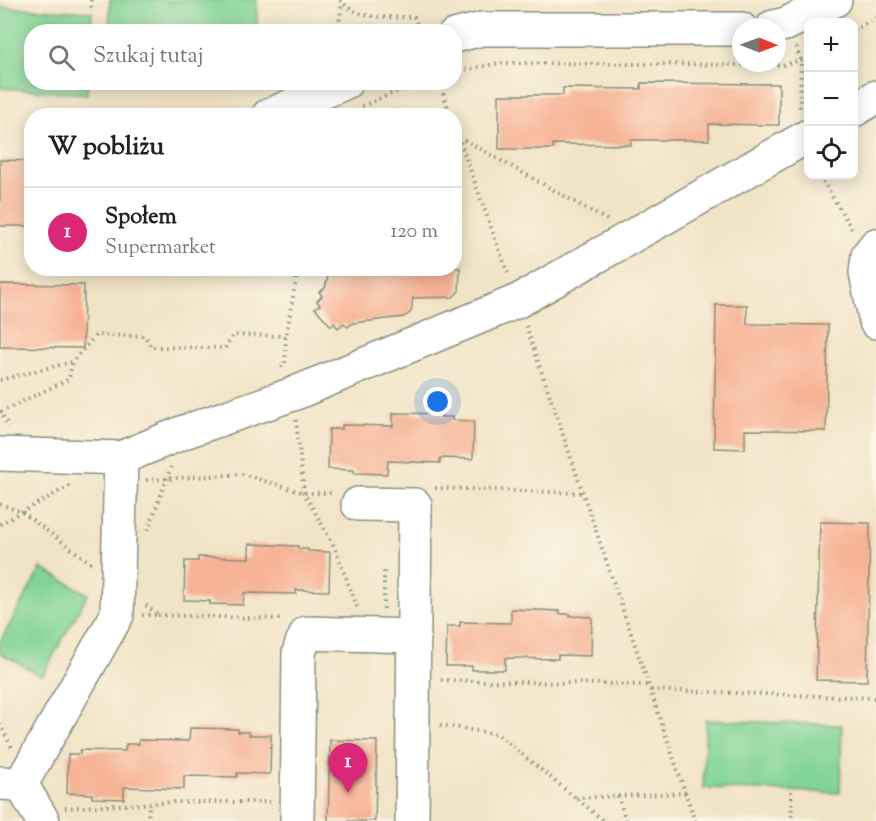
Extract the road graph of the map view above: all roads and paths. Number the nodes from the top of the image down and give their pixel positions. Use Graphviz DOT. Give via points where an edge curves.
graph roads {
  1 [pos="91,0"];
  2 [pos="835,0"];
  3 [pos="341,1"];
  4 [pos="92,12"];
  5 [pos="876,18"];
  6 [pos="786,23"];
  7 [pos="339,24"];
  8 [pos="417,24"];
  9 [pos="858,28"];
  10 [pos="732,29"];
  11 [pos="462,34"];
  12 [pos="786,34"];
  13 [pos="804,58"];
  14 [pos="801,60"];
  15 [pos="462,70"];
  16 [pos="379,90"];
  17 [pos="442,90"];
  18 [pos="353,95"];
  19 [pos="876,98"];
  20 [pos="300,108"];
  21 [pos="448,108"];
  22 [pos="858,108"];
  23 [pos="462,139"];
  24 [pos="804,139"];
  25 [pos="462,145"];
  26 [pos="823,180"];
  27 [pos="634,235"];
  28 [pos="872,250"];
  29 [pos="297,276"];
  30 [pos="518,302"];
  31 [pos="876,322"];
  32 [pos="72,363"];
  33 [pos="289,379"];
  34 [pos="0,380"];
  35 [pos="1,412"];
  36 [pos="184,432"];
  37 [pos="0,454"];
  38 [pos="121,470"];
  39 [pos="82,479"];
  40 [pos="167,479"];
  41 [pos="72,485"];
  42 [pos="304,493"];
  43 [pos="583,493"];
  44 [pos="421,496"];
  45 [pos="349,499"];
  46 [pos="0,504"];
  47 [pos="22,512"];
  48 [pos="0,524"];
  49 [pos="147,534"];
  50 [pos="385,563"];
  51 [pos="118,584"];
  52 [pos="358,610"];
  53 [pos="384,610"];
  54 [pos="158,615"];
  55 [pos="294,619"];
  56 [pos="413,636"];
  57 [pos="441,680"];
  58 [pos="650,688"];
  59 [pos="876,698"];
  60 [pos="412,724"];
  61 [pos="791,791"];
  62 [pos="686,793"];
  63 [pos="618,796"];
  64 [pos="576,798"];
  65 [pos="25,799"];
  66 [pos="149,804"];
  67 [pos="289,811"];
  68 [pos="148,821"];
  69 [pos="412,821"];
  70 [pos="604,821"];
  71 [pos="626,821"];
  72 [pos="695,821"];
  73 [pos="792,821"];
  1 -- 4 [label="path"];
  2 -- 6 [label="street"];
  3 -- 7 [label="path"];
  3 -- 8 [label="path" via="371,16 414,17"];
  5 -- 9 [label="path"];
  10 -- 11 [label="street" via="482,29"];
  12 -- 14 [label="path"];
  13 -- 14 [label="path"];
  14 -- 15 [label="path" via="783,65 499,63"];
  14 -- 24 [label="path"];
  16 -- 18 [label="path"];
  17 -- 21 [label="path"];
  18 -- 20 [label="street"];
  19 -- 22 [label="street"];
  23 -- 27 [label="path"];
  24 -- 27 [label="street"];
  25 -- 30 [label="path"];
  26 -- 28 [label="path"];
  27 -- 30 [label="street"];
  28 -- 31 [label="street" via="866,273"];
  29 -- 32 [label="path" via="286,336 233,335 225,348 151,346 145,336 96,335"];
  30 -- 33 [label="street"];
  30 -- 43 [label="path"];
  32 -- 34 [label="path"];
  32 -- 35 [label="path" via="69,379"];
  33 -- 36 [label="street"];
  33 -- 42 [label="path"];
  36 -- 38 [label="street"];
  36 -- 40 [label="path"];
  37 -- 38 [label="street"];
  38 -- 40 [label="path"];
  38 -- 41 [label="path"];
  38 -- 51 [label="street"];
  39 -- 41 [label="path"];
  40 -- 42 [label="path" via="242,474"];
  40 -- 49 [label="path"];
  41 -- 47 [label="path"];
  42 -- 45 [label="path"];
  42 -- 52 [label="path" via="334,546"];
  43 -- 44 [label="path"];
  43 -- 58 [label="path"];
  44 -- 45 [label="street"];
  44 -- 56 [label="street"];
  46 -- 47 [label="path"];
  47 -- 48 [label="path"];
  47 -- 51 [label="path"];
  50 -- 53 [label="path"];
  51 -- 65 [label="street" via="117,615"];
  54 -- 55 [label="path"];
  56 -- 60 [label="street"];
  56 -- 67 [label="street" via="307,633 300,653"];
  57 -- 58 [label="path"];
  58 -- 59 [label="path"];
  58 -- 62 [label="path"];
  60 -- 64 [label="path" via="497,734"];
  60 -- 69 [label="street"];
  61 -- 73 [label="path"];
  62 -- 63 [label="path"];
  62 -- 72 [label="path"];
  63 -- 64 [label="path"];
  63 -- 71 [label="path"];
  64 -- 70 [label="path"];
  65 -- 66 [label="path"];
  66 -- 67 [label="path"];
  66 -- 68 [label="path"];
}
